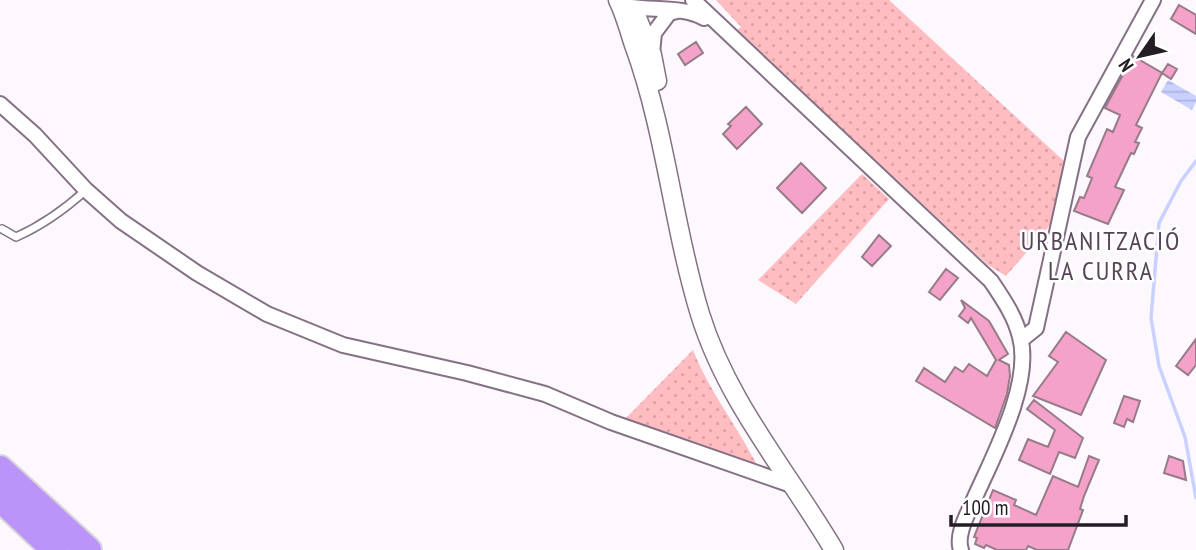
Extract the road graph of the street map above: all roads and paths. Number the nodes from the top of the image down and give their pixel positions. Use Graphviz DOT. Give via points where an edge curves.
graph roads {
  1 [pos="693,0"];
  2 [pos="1153,0"];
  3 [pos="625,3"];
  4 [pos="656,5"];
  5 [pos="679,11"];
  6 [pos="724,29"];
  7 [pos="652,55"];
  8 [pos="0,104"];
  9 [pos="86,190"];
  10 [pos="679,227"];
  11 [pos="2,229"];
  12 [pos="1021,340"];
  13 [pos="0,469"];
  14 [pos="795,486"];
  15 [pos="0,498"];
  16 [pos="55,550"];
  17 [pos="88,550"];
  18 [pos="834,550"];
  19 [pos="961,550"];
  1 -- 6 [label="street"];
  2 -- 12 [label="street" via="1078,137 1036,328"];
  3 -- 4 [label="street"];
  3 -- 7 [label="street"];
  3 -- 10 [label="street" via="647,79"];
  4 -- 5 [label="street"];
  5 -- 6 [label="street" via="698,14"];
  5 -- 7 [label="street" via="669,13 654,33"];
  6 -- 12 [label="street" via="991,281 1012,313"];
  7 -- 10 [label="street"];
  8 -- 9 [label="street"];
  9 -- 11 [label="lane" via="35,229 16,237"];
  9 -- 14 [label="street" via="137,233 197,273 267,314 311,333 343,345 545,394"];
  10 -- 14 [label="street" via="713,350 762,441"];
  12 -- 19 [label="street" via="1016,401 964,523"];
  13 -- 17 [label="highway"];
  14 -- 18 [label="street"];
  15 -- 16 [label="highway"];
}
